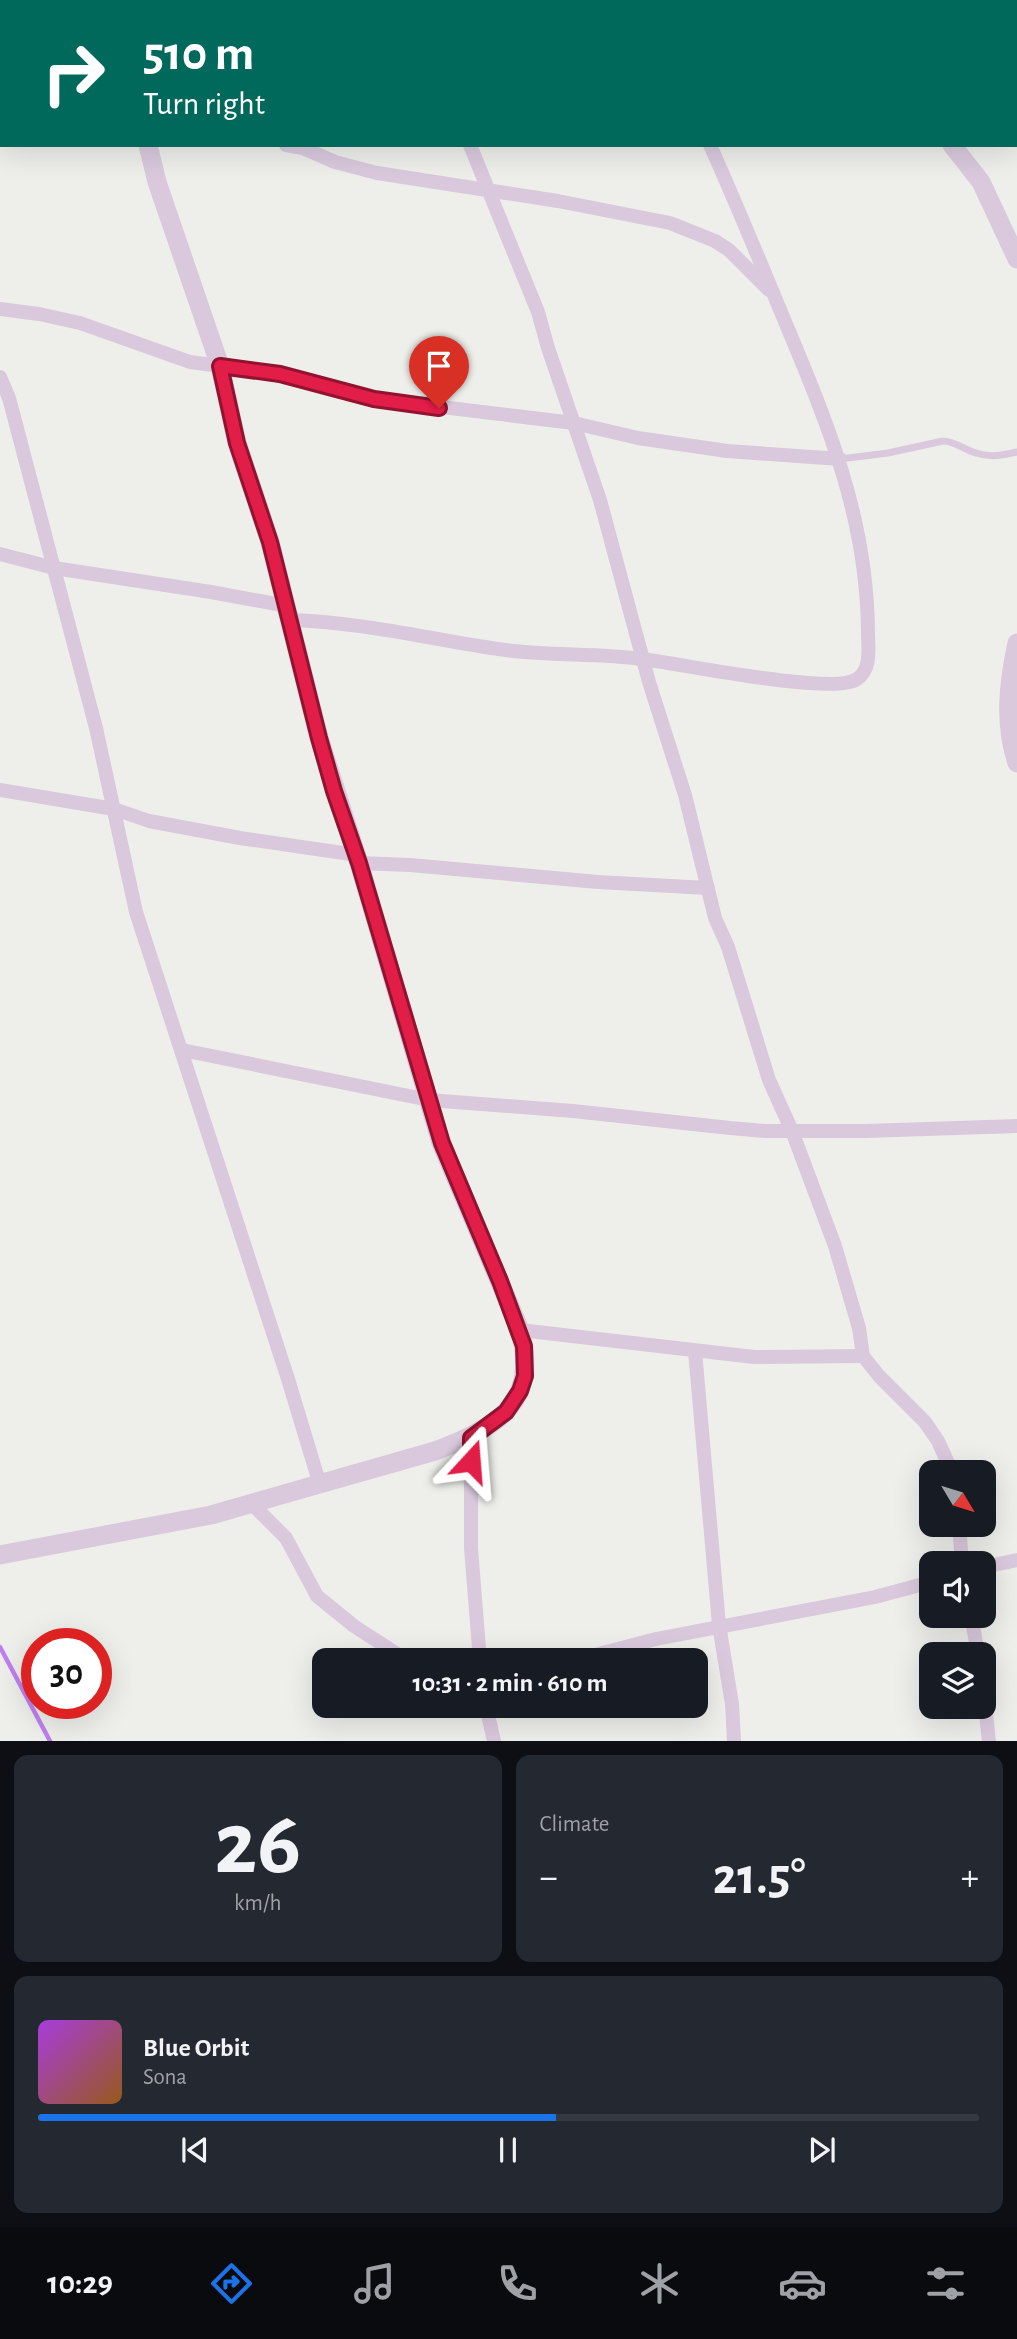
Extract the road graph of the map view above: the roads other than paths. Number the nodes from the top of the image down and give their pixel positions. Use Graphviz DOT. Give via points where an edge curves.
graph roads {
  1 [pos="148,147"];
  2 [pos="297,147"];
  3 [pos="471,147"];
  4 [pos="711,147"];
  5 [pos="954,147"];
  6 [pos="488,190"];
  7 [pos="1017,259"];
  8 [pos="775,296"];
  9 [pos="0,309"];
  10 [pos="220,366"];
  11 [pos="0,377"];
  12 [pos="574,423"];
  13 [pos="1017,452"];
  14 [pos="840,459"];
  15 [pos="0,554"];
  16 [pos="54,568"];
  17 [pos="288,613"];
  18 [pos="1017,643"];
  19 [pos="642,659"];
  20 [pos="1017,763"];
  21 [pos="0,790"];
  22 [pos="114,809"];
  23 [pos="358,859"];
  24 [pos="708,888"];
  25 [pos="182,1050"];
  26 [pos="429,1100"];
  27 [pos="1017,1126"];
  28 [pos="792,1131"];
  29 [pos="520,1330"];
  30 [pos="695,1351"];
  31 [pos="863,1356"];
  32 [pos="471,1438"];
  33 [pos="947,1460"];
  34 [pos="320,1485"];
  35 [pos="253,1504"];
  36 [pos="0,1555"];
  37 [pos="1017,1560"];
  38 [pos="996,1564"];
  39 [pos="919,1585"];
  40 [pos="719,1625"];
  41 [pos="388,1648"];
  42 [pos="479,1648"];
  43 [pos="622,1648"];
  44 [pos="489,1718"];
  45 [pos="987,1719"];
  46 [pos="494,1741"];
  47 [pos="734,1741"];
  48 [pos="989,1741"];
  1 -- 10 [label="street"];
  2 -- 6 [label="street" via="377,173"];
  3 -- 6 [label="street"];
  4 -- 8 [label="street"];
  5 -- 7 [label="street" via="981,182"];
  6 -- 8 [label="street" via="670,223 697,232 729,250"];
  6 -- 12 [label="street" via="538,312"];
  8 -- 14 [label="street"];
  9 -- 10 [label="street" via="80,323 190,362"];
  10 -- 12 [label="street" via="280,374 374,399"];
  10 -- 17 [label="street" via="237,443"];
  11 -- 16 [label="street"];
  12 -- 14 [label="street" via="727,452"];
  12 -- 19 [label="street" via="604,513"];
  13 -- 14 [label="lane" via="977,454 949,441"];
  14 -- 19 [label="street" via="867,594 868,657 861,676 849,683 828,685"];
  15 -- 16 [label="street"];
  16 -- 17 [label="street" via="211,592"];
  16 -- 22 [label="street"];
  17 -- 19 [label="street" via="508,650"];
  17 -- 23 [label="street" via="334,791"];
  18 -- 20 [label="street" via="1008,705"];
  19 -- 24 [label="street" via="685,795"];
  21 -- 22 [label="street"];
  22 -- 23 [label="street" via="149,821"];
  22 -- 25 [label="street" via="135,912"];
  23 -- 24 [label="street"];
  23 -- 26 [label="street"];
  24 -- 28 [label="street" via="769,1080"];
  25 -- 26 [label="street"];
  25 -- 34 [label="street"];
  26 -- 28 [label="street"];
  26 -- 29 [label="street" via="442,1143"];
  27 -- 28 [label="street"];
  28 -- 31 [label="street" via="835,1246"];
  29 -- 30 [label="street"];
  29 -- 32 [label="street" via="526,1358 520,1391 506,1412"];
  30 -- 31 [label="street" via="754,1357"];
  30 -- 40 [label="street"];
  31 -- 33 [label="street" via="925,1422"];
  32 -- 34 [label="street"];
  32 -- 42 [label="street" via="471,1548"];
  34 -- 35 [label="street"];
  35 -- 36 [label="street"];
  35 -- 41 [label="street" via="286,1538 317,1596"];
  37 -- 38 [label="street"];
  39 -- 40 [label="street"];
  40 -- 43 [label="street"];
  40 -- 47 [label="street"];
  44 -- 46 [label="street"];
  45 -- 48 [label="street"];
}
